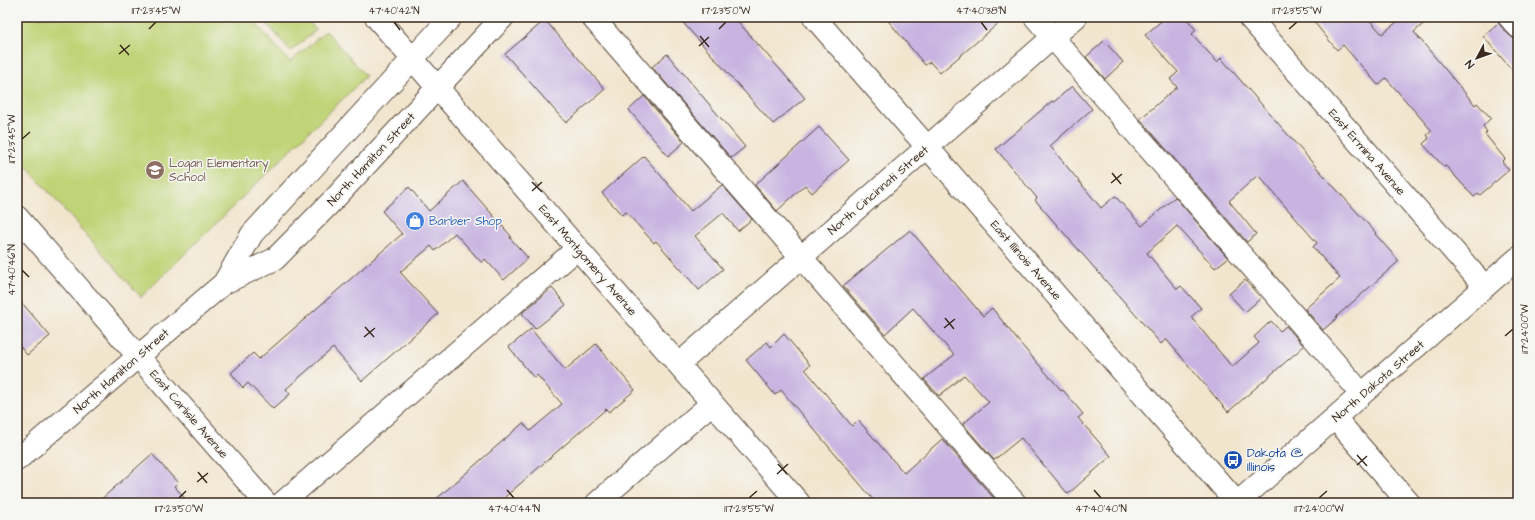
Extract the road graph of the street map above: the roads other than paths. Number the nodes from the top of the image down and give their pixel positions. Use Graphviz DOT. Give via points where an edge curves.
graph roads {
  1 [pos="376,17"];
  2 [pos="450,17"];
  3 [pos="503,17"];
  4 [pos="592,17"];
  5 [pos="814,17"];
  6 [pos="1035,17"];
  7 [pos="1076,17"];
  8 [pos="1249,17"];
  9 [pos="1509,17"];
  10 [pos="1518,27"];
  11 [pos="1053,38"];
  12 [pos="411,59"];
  13 [pos="436,88"];
  14 [pos="927,147"];
  15 [pos="17,217"];
  16 [pos="578,248"];
  17 [pos="801,257"];
  18 [pos="1518,258"];
  19 [pos="224,283"];
  20 [pos="1485,287"];
  21 [pos="139,356"];
  22 [pos="679,364"];
  23 [pos="1362,394"];
  24 [pos="712,403"];
  25 [pos="1335,418"];
  26 [pos="17,460"];
  27 [pos="266,503"];
  28 [pos="282,503"];
  29 [pos="597,503"];
  30 [pos="799,503"];
  31 [pos="1015,503"];
  32 [pos="1237,503"];
  33 [pos="1409,503"];
  1 -- 12 [label="street, East Montgomery Avenue"];
  2 -- 12 [label="street, North Hamilton Street"];
  3 -- 13 [label="street, North Hamilton Street"];
  4 -- 17 [label="street"];
  5 -- 14 [label="street, East Illinois Avenue"];
  6 -- 11 [label="street"];
  7 -- 11 [label="street, North Cincinnati Street"];
  8 -- 20 [label="street, East Ermina Avenue"];
  9 -- 10 [label="street"];
  11 -- 14 [label="street, North Cincinnati Street"];
  11 -- 23 [label="street"];
  12 -- 13 [label="street, East Montgomery Avenue"];
  12 -- 19 [label="street, North Hamilton Street" via="252,234"];
  13 -- 16 [label="street, East Montgomery Avenue"];
  13 -- 19 [label="street, North Hamilton Street" via="275,259"];
  14 -- 17 [label="street, North Cincinnati Street"];
  14 -- 32 [label="street, East Illinois Avenue"];
  15 -- 21 [label="street, East Carlisle Avenue"];
  16 -- 22 [label="street, East Montgomery Avenue"];
  16 -- 28 [label="street"];
  17 -- 22 [label="street, North Cincinnati Street"];
  17 -- 31 [label="street"];
  18 -- 20 [label="street, North Dakota Street"];
  19 -- 21 [label="street, North Hamilton Street"];
  20 -- 23 [label="street, North Dakota Street"];
  21 -- 26 [label="street, North Hamilton Street"];
  21 -- 27 [label="street, East Carlisle Avenue"];
  22 -- 24 [label="street, East Montgomery Avenue"];
  23 -- 25 [label="street, North Dakota Street"];
  24 -- 29 [label="street"];
  24 -- 30 [label="street, East Montgomery Avenue"];
  25 -- 32 [label="street, North Dakota Street"];
  25 -- 33 [label="street"];
}
